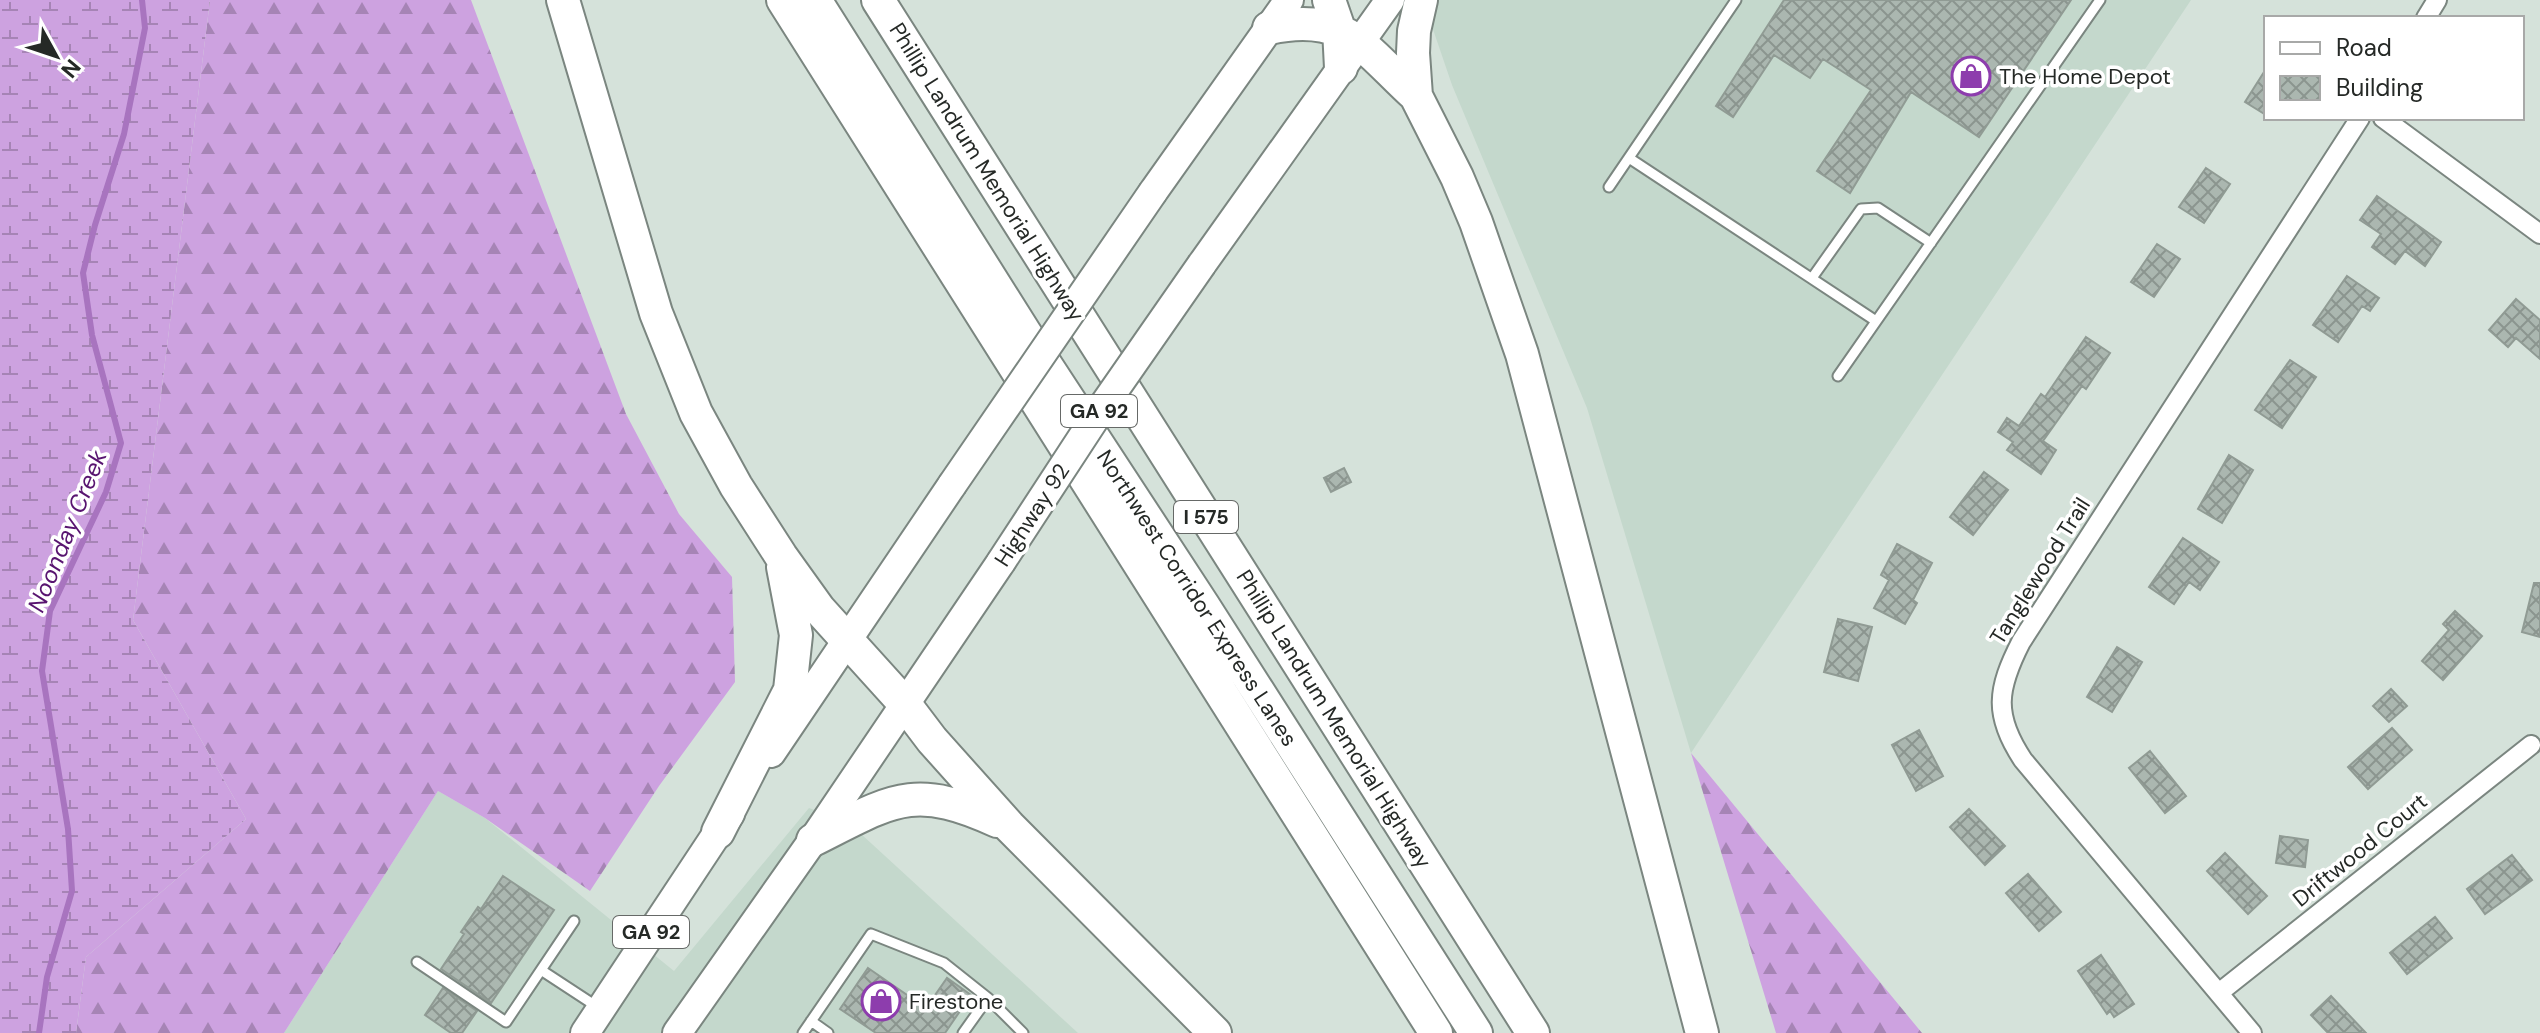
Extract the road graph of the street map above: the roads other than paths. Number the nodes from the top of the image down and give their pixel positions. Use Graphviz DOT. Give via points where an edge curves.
graph roads {
  1 [pos="563,0"];
  2 [pos="783,0"];
  3 [pos="815,0"];
  4 [pos="878,0"];
  5 [pos="1289,0"];
  6 [pos="1390,0"];
  7 [pos="1421,0"];
  8 [pos="1736,0"];
  9 [pos="2100,0"];
  10 [pos="1269,28"];
  11 [pos="1342,35"];
  12 [pos="1416,96"];
  13 [pos="2359,120"];
  14 [pos="2386,120"];
  15 [pos="1629,158"];
  16 [pos="1609,187"];
  17 [pos="2540,234"];
  18 [pos="1931,243"];
  19 [pos="1812,278"];
  20 [pos="1876,321"];
  21 [pos="1838,376"];
  22 [pos="781,556"];
  23 [pos="848,639"];
  24 [pos="904,703"];
  25 [pos="2531,745"];
  26 [pos="1009,826"];
  27 [pos="718,832"];
  28 [pos="813,840"];
  29 [pos="574,921"];
  30 [pos="417,962"];
  31 [pos="541,970"];
  32 [pos="2220,992"];
  33 [pos="988,998"];
  34 [pos="600,1009"];
  35 [pos="811,1021"];
  36 [pos="585,1033"];
  37 [pos="677,1033"];
  38 [pos="803,1033"];
  39 [pos="828,1033"];
  40 [pos="963,1033"];
  41 [pos="1023,1033"];
  42 [pos="1215,1033"];
  43 [pos="1436,1033"];
  44 [pos="1476,1033"];
  45 [pos="1533,1033"];
  46 [pos="1702,1033"];
  47 [pos="2252,1033"];
  1 -- 22 [label="highway" via="640,265 674,359 712,446"];
  2 -- 43 [label="highway"];
  3 -- 44 [label="highway, Northwest Corridor Express Lanes"];
  4 -- 45 [label="highway, Phillip Landrum Memorial Highway / I 575"];
  5 -- 10 [label="main road, GA 92"];
  6 -- 11 [label="main road, Highway 92 / GA 92"];
  7 -- 12 [label="highway" via="1414,31"];
  8 -- 15 [label="lane"];
  9 -- 18 [label="lane"];
  10 -- 11 [label="highway" via="1319,23"];
  10 -- 23 [label="main road, GA 92, bridge"];
  11 -- 12 [label="highway"];
  11 -- 24 [label="main road, Highway 92 / GA 92, bridge" via="1202,264"];
  12 -- 46 [label="highway" via="1476,222 1527,369"];
  13 -- 32 [label="street, Tanglewood Trail" via="2021,642 2002,691 2008,738 2023,760"];
  14 -- 17 [label="street"];
  15 -- 16 [label="lane"];
  15 -- 19 [label="lane"];
  18 -- 19 [label="lane" via="1878,208 1861,209"];
  18 -- 20 [label="lane"];
  19 -- 20 [label="lane"];
  20 -- 21 [label="lane"];
  22 -- 23 [label="highway"];
  22 -- 27 [label="highway" via="796,635 790,690"];
  23 -- 24 [label="highway"];
  23 -- 27 [label="main road, GA 92"];
  24 -- 26 [label="highway"];
  24 -- 28 [label="main road, Highway 92 / GA 92"];
  25 -- 32 [label="street, Driftwood Court"];
  26 -- 28 [label="highway" via="961,805 919,798 883,806"];
  26 -- 42 [label="highway"];
  27 -- 34 [label="main road, GA 92"];
  28 -- 37 [label="main road, Highway 92 / GA 92"];
  29 -- 31 [label="lane"];
  30 -- 31 [label="lane" via="506,1022"];
  31 -- 34 [label="lane"];
  32 -- 47 [label="street, Tanglewood Trail"];
  33 -- 35 [label="lane" via="944,963 871,934"];
  33 -- 40 [label="lane"];
  33 -- 41 [label="lane"];
  34 -- 36 [label="main road, GA 92"];
  35 -- 38 [label="lane"];
  35 -- 39 [label="lane"];
}
